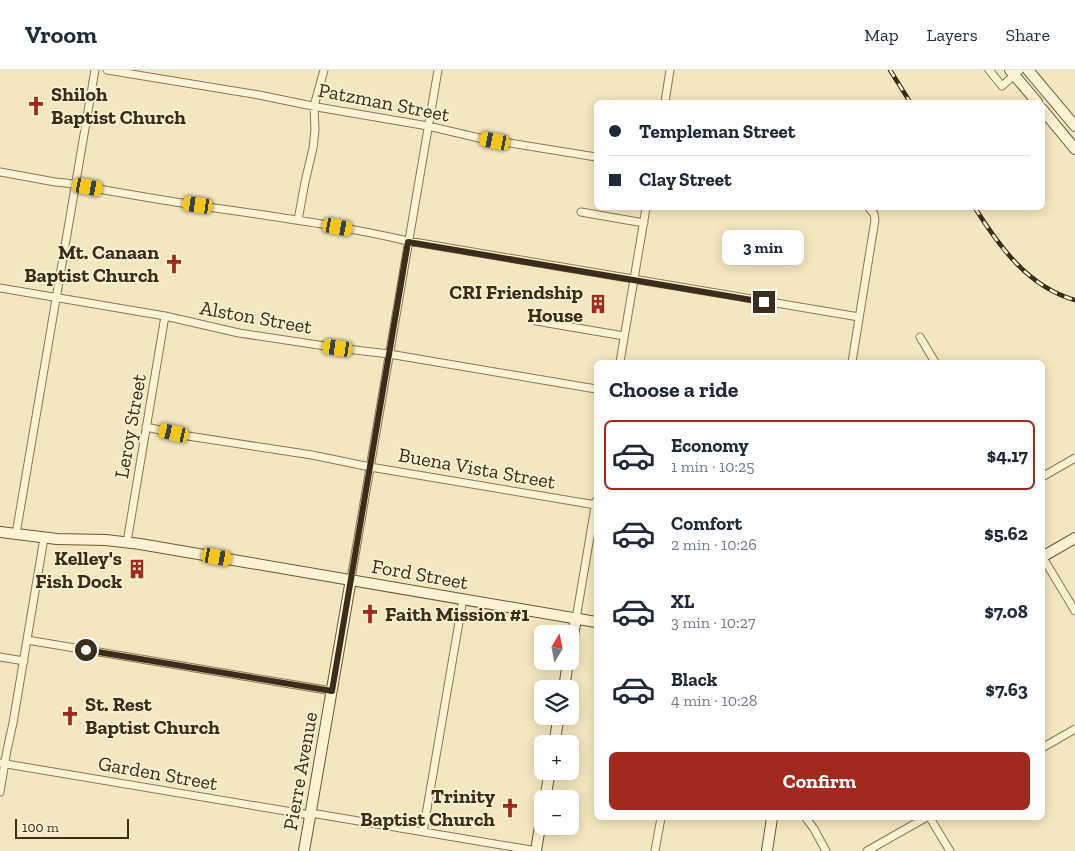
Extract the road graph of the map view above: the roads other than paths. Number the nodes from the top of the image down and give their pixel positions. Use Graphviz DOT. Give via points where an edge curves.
graph roads {
  1 [pos="95,70"];
  2 [pos="107,70"];
  3 [pos="324,70"];
  4 [pos="438,70"];
  5 [pos="670,70"];
  6 [pos="989,70"];
  7 [pos="1028,70"];
  8 [pos="1015,72"];
  9 [pos="665,100"];
  10 [pos="1036,100"];
  11 [pos="314,106"];
  12 [pos="1045,113"];
  13 [pos="428,126"];
  14 [pos="1075,126"];
  15 [pos="1075,149"];
  16 [pos="594,157"];
  17 [pos="0,172"];
  18 [pos="75,185"];
  19 [pos="646,210"];
  20 [pos="872,210"];
  21 [pos="581,212"];
  22 [pos="298,220"];
  23 [pos="644,223"];
  24 [pos="408,242"];
  25 [pos="634,279"];
  26 [pos="0,288"];
  27 [pos="56,297"];
  28 [pos="165,316"];
  29 [pos="859,318"];
  30 [pos="536,321"];
  31 [pos="624,336"];
  32 [pos="920,337"];
  33 [pos="389,354"];
  34 [pos="620,360"];
  35 [pos="852,360"];
  36 [pos="934,360"];
  37 [pos="594,389"];
  38 [pos="146,427"];
  39 [pos="1075,458"];
  40 [pos="370,467"];
  41 [pos="1045,475"];
  42 [pos="594,503"];
  43 [pos="594,514"];
  44 [pos="0,532"];
  45 [pos="16,534"];
  46 [pos="44,538"];
  47 [pos="1075,538"];
  48 [pos="127,542"];
  49 [pos="1045,555"];
  50 [pos="1045,559"];
  51 [pos="351,579"];
  52 [pos="463,599"];
  53 [pos="1075,611"];
  54 [pos="576,618"];
  55 [pos="594,622"];
  56 [pos="575,625"];
  57 [pos="27,640"];
  58 [pos="0,657"];
  59 [pos="24,661"];
  60 [pos="332,691"];
  61 [pos="1075,729"];
  62 [pos="1045,746"];
  63 [pos="2,763"];
  64 [pos="0,792"];
  65 [pos="311,814"];
  66 [pos="661,820"];
  67 [pos="772,820"];
  68 [pos="808,820"];
  69 [pos="921,820"];
  70 [pos="931,820"];
  71 [pos="424,832"];
  72 [pos="539,835"];
  73 [pos="304,851"];
  74 [pos="536,851"];
  75 [pos="654,851"];
  76 [pos="767,851"];
  77 [pos="826,851"];
  78 [pos="867,851"];
  79 [pos="950,851"];
  1 -- 18 [label="street"];
  2 -- 11 [label="street, Patzman Street"];
  3 -- 11 [label="street"];
  4 -- 13 [label="street"];
  5 -- 9 [label="street"];
  6 -- 8 [label="street" via="1002,86"];
  7 -- 14 [label="main road"];
  8 -- 10 [label="main road"];
  11 -- 13 [label="street, Patzman Street"];
  11 -- 22 [label="street" via="313,148"];
  12 -- 15 [label="main road"];
  13 -- 16 [label="street, Patzman Street" via="495,141"];
  13 -- 24 [label="street"];
  17 -- 18 [label="street"];
  18 -- 22 [label="street"];
  18 -- 27 [label="street"];
  19 -- 23 [label="street"];
  20 -- 29 [label="street" via="875,220"];
  21 -- 23 [label="street"];
  22 -- 24 [label="street"];
  23 -- 25 [label="street"];
  24 -- 25 [label="street"];
  24 -- 33 [label="street"];
  25 -- 29 [label="street"];
  25 -- 31 [label="street"];
  26 -- 27 [label="street, Alston Street"];
  27 -- 28 [label="street, Alston Street"];
  27 -- 45 [label="street"];
  28 -- 33 [label="street, Alston Street" via="246,334"];
  28 -- 38 [label="street, Leroy Street"];
  29 -- 35 [label="street"];
  30 -- 31 [label="street"];
  31 -- 34 [label="street"];
  32 -- 36 [label="street"];
  33 -- 37 [label="street, Alston Street"];
  33 -- 40 [label="street"];
  38 -- 40 [label="street, Buena Vista Street"];
  38 -- 48 [label="street, Leroy Street"];
  39 -- 41 [label="street"];
  40 -- 42 [label="street, Buena Vista Street"];
  40 -- 51 [label="street"];
  43 -- 54 [label="street"];
  44 -- 45 [label="main road, Ford Street"];
  45 -- 46 [label="main road, Ford Street"];
  46 -- 48 [label="main road, Ford Street"];
  46 -- 57 [label="street"];
  47 -- 49 [label="main road"];
  48 -- 51 [label="main road, Ford Street"];
  50 -- 53 [label="street"];
  51 -- 52 [label="main road, Ford Street"];
  51 -- 60 [label="main road, Pierre Avenue"];
  52 -- 54 [label="main road, Ford Street"];
  52 -- 71 [label="street"];
  54 -- 55 [label="main road, Ford Street"];
  54 -- 56 [label="main road"];
  57 -- 59 [label="street"];
  57 -- 60 [label="street"];
  58 -- 59 [label="street"];
  59 -- 63 [label="street"];
  60 -- 65 [label="main road, Pierre Avenue"];
  61 -- 62 [label="street"];
  63 -- 64 [label="street"];
  63 -- 65 [label="street, Garden Street"];
  65 -- 71 [label="street, Garden Street"];
  65 -- 73 [label="main road, Pierre Avenue"];
  66 -- 75 [label="street"];
  67 -- 76 [label="main road"];
  68 -- 77 [label="street"];
  69 -- 78 [label="street"];
  70 -- 79 [label="street"];
  71 -- 74 [label="street, Garden Street"];
  72 -- 74 [label="main road"];
}
